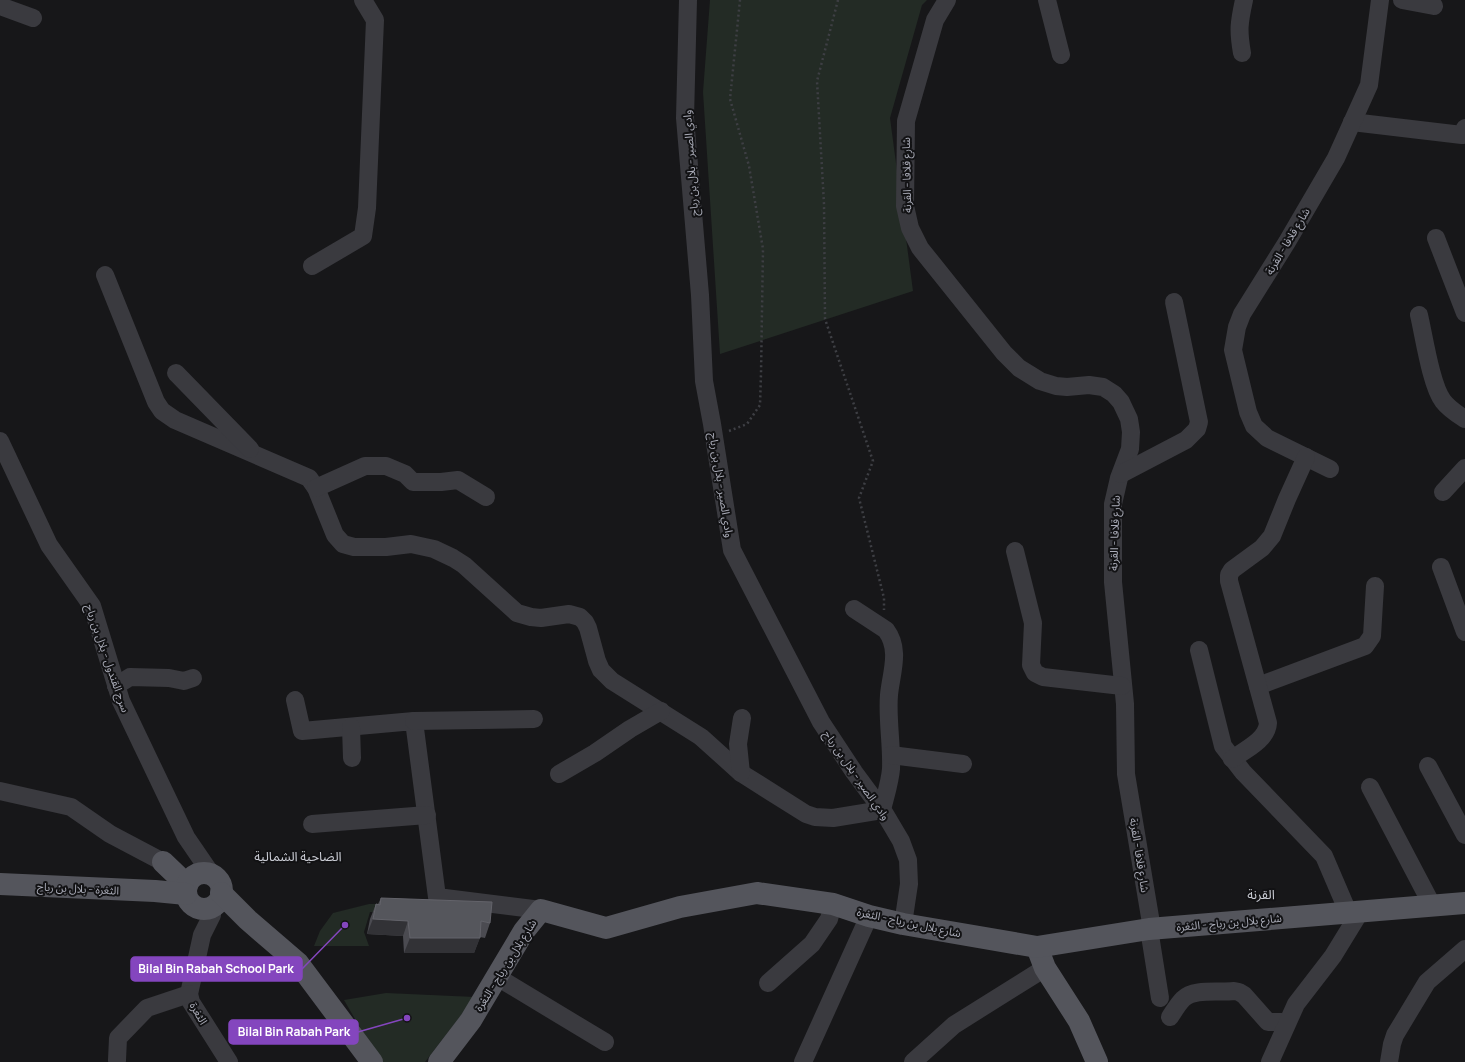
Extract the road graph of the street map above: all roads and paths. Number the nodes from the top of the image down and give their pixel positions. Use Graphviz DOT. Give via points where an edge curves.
graph roads {
  1 [pos="363,0"];
  2 [pos="688,0"];
  3 [pos="740,0"];
  4 [pos="838,0"];
  5 [pos="947,0"];
  6 [pos="1047,0"];
  7 [pos="1244,0"];
  8 [pos="1380,0"];
  9 [pos="1402,0"];
  10 [pos="0,6"];
  11 [pos="1434,6"];
  12 [pos="33,18"];
  13 [pos="1242,53"];
  14 [pos="1061,55"];
  15 [pos="1352,122"];
  16 [pos="1465,128"];
  17 [pos="1436,238"];
  18 [pos="312,266"];
  19 [pos="105,275"];
  20 [pos="1174,302"];
  21 [pos="1465,313"];
  22 [pos="1419,315"];
  23 [pos="176,372"];
  24 [pos="1465,419"];
  25 [pos="714,436"];
  26 [pos="0,441"];
  27 [pos="256,455"];
  28 [pos="1306,457"];
  29 [pos="1465,468"];
  30 [pos="1330,469"];
  31 [pos="1121,474"];
  32 [pos="316,488"];
  33 [pos="1443,492"];
  34 [pos="486,497"];
  35 [pos="1015,551"];
  36 [pos="1441,567"];
  37 [pos="1375,586"];
  38 [pos="854,609"];
  39 [pos="1461,610"];
  40 [pos="884,628"];
  41 [pos="1465,632"];
  42 [pos="1199,650"];
  43 [pos="193,678"];
  44 [pos="116,686"];
  45 [pos="1122,686"];
  46 [pos="1258,686"];
  47 [pos="295,700"];
  48 [pos="661,711"];
  49 [pos="742,718"];
  50 [pos="534,719"];
  51 [pos="414,721"];
  52 [pos="351,726"];
  53 [pos="891,755"];
  54 [pos="352,758"];
  55 [pos="1232,759"];
  56 [pos="962,764"];
  57 [pos="1428,766"];
  58 [pos="741,773"];
  59 [pos="559,774"];
  60 [pos="1370,787"];
  61 [pos="0,791"];
  62 [pos="882,810"];
  63 [pos="427,815"];
  64 [pos="312,824"];
  65 [pos="1465,835"];
  66 [pos="163,862"];
  67 [pos="0,884"];
  68 [pos="201,890"];
  69 [pos="1465,903"];
  70 [pos="832,904"];
  71 [pos="1432,905"];
  72 [pos="541,910"];
  73 [pos="1354,912"];
  74 [pos="869,916"];
  75 [pos="903,924"];
  76 [pos="1151,929"];
  77 [pos="1037,947"];
  78 [pos="1465,949"];
  79 [pos="1044,968"];
  80 [pos="497,977"];
  81 [pos="768,983"];
  82 [pos="189,994"];
  83 [pos="1160,998"];
  84 [pos="1170,1017"];
  85 [pos="1287,1022"];
  86 [pos="605,1042"];
  87 [pos="117,1060"];
  88 [pos="229,1062"];
  89 [pos="372,1062"];
  90 [pos="440,1062"];
  91 [pos="803,1062"];
  92 [pos="913,1062"];
  93 [pos="1097,1062"];
  94 [pos="1270,1062"];
  95 [pos="1389,1062"];
  1 -- 18 [label="street" via="375,20 367,208 363,236"];
  2 -- 25 [label="street, وادي الصير - بلال بن رباح" via="685,118 700,295 704,381"];
  3 -- 25 [label="path" via="730,98 749,166 763,249 760,405 747,424"];
  4 -- 40 [label="path" via="817,81 824,204 825,319 874,461 859,498 884,598"];
  5 -- 31 [label="street, شارع قلافا - القرنة" via="935,20 906,121 905,206 910,228 920,248 1004,353 1020,368 1047,384 1103,387 1115,395 1126,410 1132,432 1129,452"];
  6 -- 14 [label="street"];
  7 -- 13 [label="street" via="1239,21"];
  8 -- 15 [label="street, شارع قلافا - القرنة" via="1369,84"];
  9 -- 11 [label="street"];
  10 -- 12 [label="street"];
  15 -- 16 [label="street" via="1462,135"];
  15 -- 28 [label="street, شارع قلافا - القرنة" via="1332,165 1242,314 1234,339 1233,350 1248,412 1254,426 1267,438"];
  17 -- 21 [label="street"];
  19 -- 27 [label="street" via="156,402 162,411 175,420"];
  20 -- 31 [label="street" via="1199,422 1197,429 1186,440"];
  22 -- 24 [label="street" via="1438,392 1449,408"];
  23 -- 27 [label="street"];
  25 -- 62 [label="street, وادي الصير - بلال بن رباح" via="732,550 821,722"];
  26 -- 44 [label="street, سرج القندول - بلال بن رباح" via="49,545 92,606"];
  27 -- 32 [label="street" via="309,478"];
  28 -- 30 [label="street, شارع قلافا - القرنة"];
  28 -- 46 [label="street" via="1272,536 1261,549 1234,569 1230,575 1229,581"];
  29 -- 33 [label="street"];
  31 -- 45 [label="street, شارع قلافا - القرنة" via="1113,504 1113,582"];
  32 -- 34 [label="street" via="365,466 386,466 405,474 413,482 458,480"];
  32 -- 48 [label="street" via="335,534 339,541 346,545 386,547 411,544 434,549 464,565 521,615 541,618 569,614 580,617 587,625 597,662 606,676"];
  35 -- 45 [label="street" via="1033,623 1030,661 1033,671 1043,677"];
  36 -- 39 [label="street"];
  37 -- 46 [label="street" via="1372,633 1365,646"];
  38 -- 40 [label="street"];
  39 -- 41 [label="street"];
  40 -- 53 [label="street" via="890,635 894,656 889,695"];
  42 -- 55 [label="street" via="1222,746"];
  43 -- 44 [label="street" via="184,681 130,677"];
  44 -- 68 [label="street, سرج القندول - بلال بن رباح" via="186,837"];
  45 -- 76 [label="street, شارع قلافا - القرنة" via="1125,704 1126,774"];
  46 -- 55 [label="street" via="1268,720 1267,729 1260,739"];
  47 -- 52 [label="street" via="302,731"];
  48 -- 58 [label="street" via="701,737"];
  48 -- 59 [label="street"];
  49 -- 58 [label="street" via="738,744"];
  50 -- 51 [label="street"];
  51 -- 52 [label="street"];
  51 -- 63 [label="street"];
  52 -- 54 [label="street"];
  53 -- 56 [label="street"];
  53 -- 62 [label="street" via="891,770"];
  55 -- 73 [label="street" via="1324,856"];
  57 -- 65 [label="street"];
  58 -- 62 [label="street" via="815,817 833,818"];
  60 -- 71 [label="street"];
  61 -- 66 [label="street" via="71,807 110,834"];
  62 -- 75 [label="street, وادي الصير - بلال بن رباح" via="901,841 908,860 909,884"];
  63 -- 64 [label="street"];
  63 -- 72 [label="street" via="437,897"];
  66 -- 68 [label="main road"];
  67 -- 68 [label="main road, الثغرة - بلال بن رباح" via="155,891"];
  68 -- 82 [label="street, الثغرة" via="202,935"];
  68 -- 89 [label="main road" via="248,920 298,963"];
  69 -- 71 [label="main road, شارع بلال بن رباح - الثغرة"];
  70 -- 72 [label="main road, شارع بلال بن رباح - الثغرة" via="757,893 680,907 606,928"];
  70 -- 74 [label="main road, شارع بلال بن رباح - الثغرة"];
  70 -- 81 [label="street" via="829,919 812,944"];
  71 -- 73 [label="main road, شارع بلال بن رباح - الثغرة"];
  72 -- 80 [label="main road, شارع بلال بن رباح - الثغرة" via="524,931"];
  73 -- 76 [label="main road, شارع بلال بن رباح - الثغرة"];
  73 -- 85 [label="street" via="1332,956 1296,1004"];
  74 -- 75 [label="main road, شارع بلال بن رباح - الثغرة"];
  74 -- 91 [label="street"];
  75 -- 77 [label="main road, شارع بلال بن رباح - الثغرة"];
  76 -- 77 [label="main road, شارع بلال بن رباح - الثغرة"];
  76 -- 83 [label="street, شارع قلافا - القرنة"];
  77 -- 79 [label="main road"];
  78 -- 95 [label="street" via="1422,988 1395,1036"];
  79 -- 92 [label="street" via="954,1025"];
  79 -- 93 [label="main road" via="1079,1021"];
  80 -- 86 [label="street"];
  80 -- 90 [label="main road, شارع بلال بن رباح - الثغرة" via="471,1020"];
  82 -- 87 [label="street" via="147,1008 118,1038"];
  82 -- 88 [label="street, الثغرة" via="191,1002"];
  84 -- 85 [label="street" via="1181,1001 1190,994 1234,991 1244,995 1266,1021"];
  85 -- 94 [label="street"];
}
